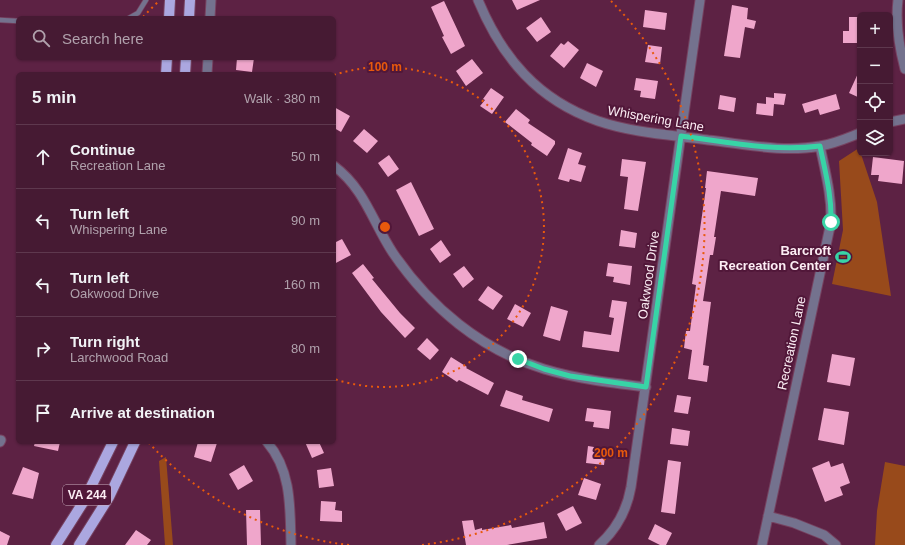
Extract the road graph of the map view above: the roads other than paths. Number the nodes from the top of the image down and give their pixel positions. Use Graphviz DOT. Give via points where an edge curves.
graph roads {
  1 [pos="146,0"];
  2 [pos="170,0"];
  3 [pos="190,0"];
  4 [pos="211,0"];
  5 [pos="478,0"];
  6 [pos="700,0"];
  7 [pos="898,0"];
  8 [pos="133,16"];
  9 [pos="169,16"];
  10 [pos="189,16"];
  11 [pos="210,16"];
  12 [pos="0,20"];
  13 [pos="16,21"];
  14 [pos="167,60"];
  15 [pos="186,60"];
  16 [pos="208,60"];
  17 [pos="905,69"];
  18 [pos="166,72"];
  19 [pos="186,72"];
  20 [pos="207,72"];
  21 [pos="905,119"];
  22 [pos="893,121"];
  23 [pos="857,134"];
  24 [pos="681,136"];
  25 [pos="820,146"];
  26 [pos="336,168"];
  27 [pos="646,387"];
  28 [pos="112,444"];
  29 [pos="134,444"];
  30 [pos="267,444"];
  31 [pos="768,516"];
  32 [pos="56,545"];
  33 [pos="79,545"];
  34 [pos="290,545"];
  35 [pos="599,545"];
  36 [pos="762,545"];
  37 [pos="836,545"];
  1 -- 8 [label="lane" via="138,13"];
  2 -- 9 [label="main road"];
  3 -- 10 [label="main road"];
  4 -- 11 [label="street"];
  5 -- 24 [label="street, Whispering Lane" via="490,27 509,58 523,74 560,103 580,114 610,124"];
  6 -- 24 [label="street, Oakwood Drive"];
  7 -- 17 [label="street" via="897,32"];
  12 -- 13 [label="lane"];
  14 -- 18 [label="main road"];
  15 -- 19 [label="main road"];
  16 -- 20 [label="street"];
  21 -- 22 [label="street"];
  23 -- 25 [label="street, Whispering Lane"];
  24 -- 25 [label="street, Whispering Lane" via="772,148 801,149"];
  24 -- 27 [label="street, Oakwood Drive"];
  25 -- 31 [label="street, Recreation Lane" via="830,194 831,222"];
  26 -- 27 [label="street" via="361,195 405,271 438,307 466,330 511,356 544,369 570,376"];
  27 -- 35 [label="street, Oakwood Drive" via="629,497 616,526"];
  28 -- 32 [label="main road, VA 244" via="84,501"];
  29 -- 33 [label="main road, VA 244" via="109,497"];
  30 -- 34 [label="street" via="284,473 288,490"];
  31 -- 36 [label="street, Recreation Lane"];
  31 -- 37 [label="street" via="824,535"];
}
